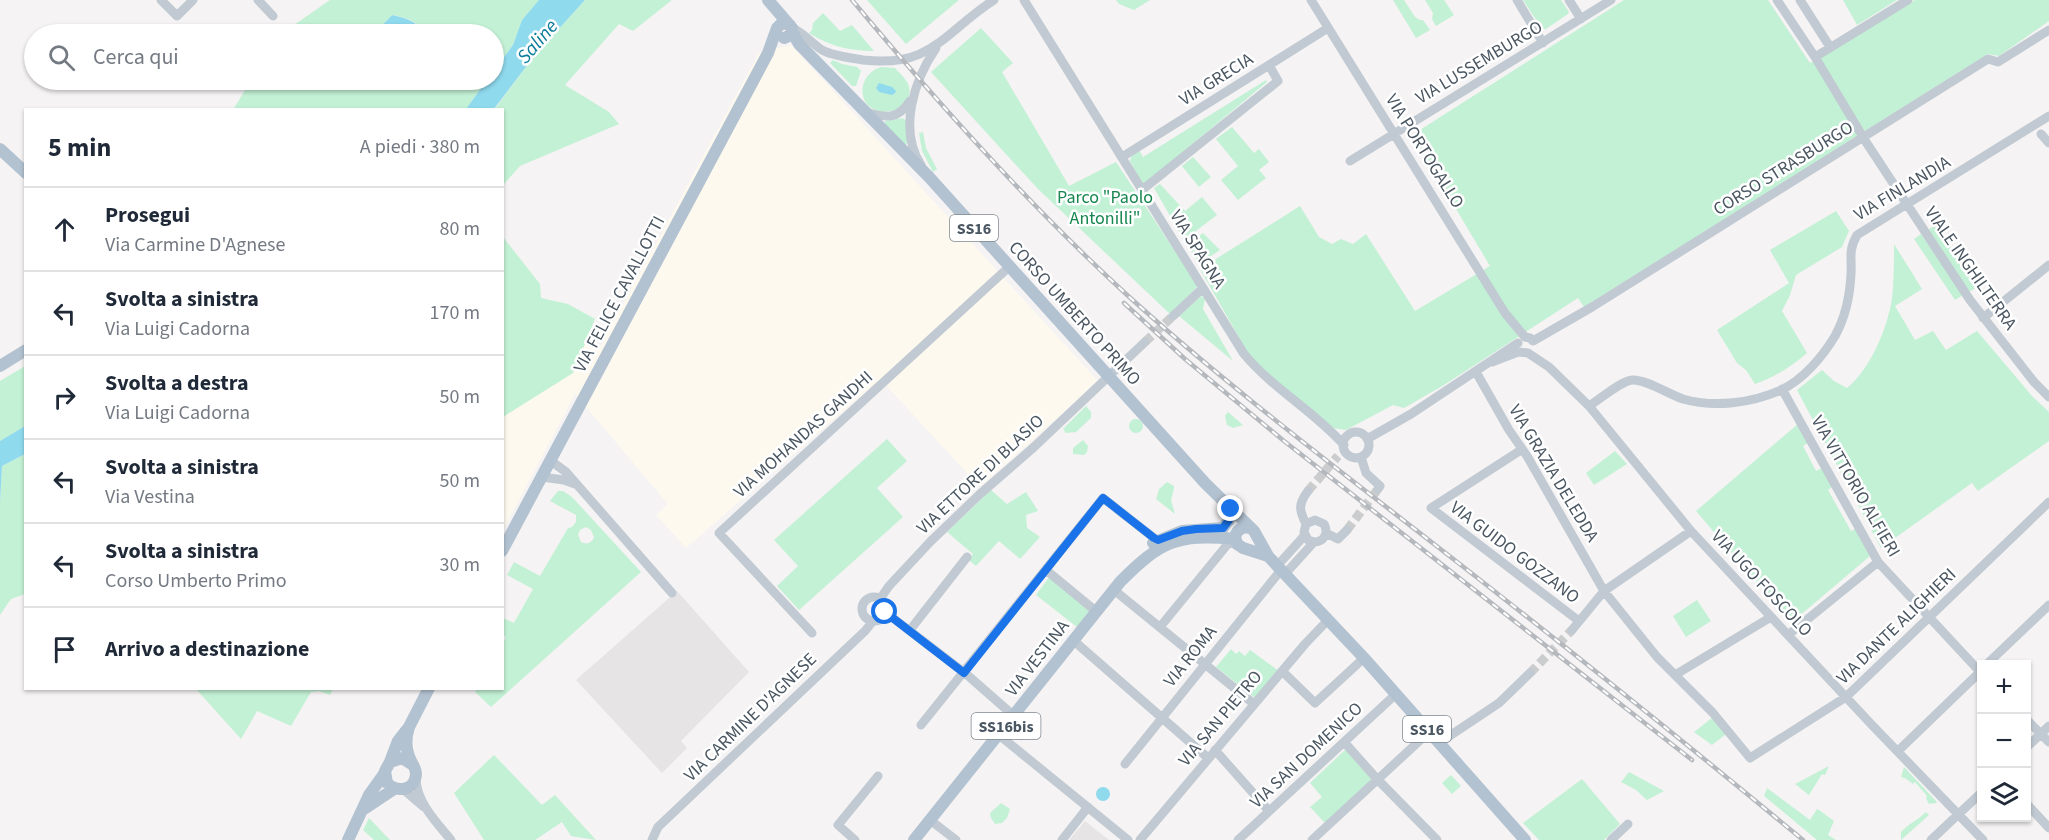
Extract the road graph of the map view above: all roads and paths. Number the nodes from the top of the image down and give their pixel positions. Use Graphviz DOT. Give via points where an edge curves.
graph roads {
  1 [pos="161,0"];
  2 [pos="193,0"];
  3 [pos="258,0"];
  4 [pos="767,0"];
  5 [pos="994,0"];
  6 [pos="1024,0"];
  7 [pos="1311,0"];
  8 [pos="1517,0"];
  9 [pos="1569,0"];
  10 [pos="1611,0"];
  11 [pos="1777,0"];
  12 [pos="1800,0"];
  13 [pos="1908,0"];
  14 [pos="273,16"];
  15 [pos="1581,19"];
  16 [pos="1328,28"];
  17 [pos="2049,30"];
  18 [pos="785,31"];
  19 [pos="1544,43"];
  20 [pos="939,44"];
  21 [pos="1830,47"];
  22 [pos="1815,57"];
  23 [pos="1269,65"];
  24 [pos="912,99"];
  25 [pos="866,112"];
  26 [pos="2049,116"];
  27 [pos="1395,133"];
  28 [pos="2041,134"];
  29 [pos="1863,138"];
  30 [pos="2049,144"];
  31 [pos="0,149"];
  32 [pos="1122,157"];
  33 [pos="1350,161"];
  34 [pos="24,171"];
  35 [pos="929,177"];
  36 [pos="1142,190"];
  37 [pos="1906,206"];
  38 [pos="2049,265"];
  39 [pos="1009,267"];
  40 [pos="1203,288"];
  41 [pos="1173,316"];
  42 [pos="1983,318"];
  43 [pos="1145,342"];
  44 [pos="1526,345"];
  45 [pos="24,351"];
  46 [pos="0,366"];
  47 [pos="1476,372"];
  48 [pos="1108,377"];
  49 [pos="1782,389"];
  50 [pos="2049,397"];
  51 [pos="1589,406"];
  52 [pos="1365,437"];
  53 [pos="1343,447"];
  54 [pos="1521,450"];
  55 [pos="1361,457"];
  56 [pos="550,461"];
  57 [pos="542,477"];
  58 [pos="575,484"];
  59 [pos="1378,489"];
  60 [pos="1308,491"];
  61 [pos="1224,502"];
  62 [pos="2049,502"];
  63 [pos="1229,520"];
  64 [pos="1211,529"];
  65 [pos="1306,530"];
  66 [pos="1347,530"];
  67 [pos="1691,531"];
  68 [pos="1253,532"];
  69 [pos="1326,533"];
  70 [pos="1238,538"];
  71 [pos="1158,540"];
  72 [pos="1314,542"];
  73 [pos="504,547"];
  74 [pos="1268,556"];
  75 [pos="967,557"];
  76 [pos="1878,562"];
  77 [pos="1046,570"];
  78 [pos="1281,570"];
  79 [pos="1117,586"];
  80 [pos="1604,591"];
  81 [pos="672,592"];
  82 [pos="880,599"];
  83 [pos="2049,605"];
  84 [pos="885,612"];
  85 [pos="1097,612"];
  86 [pos="1771,616"];
  87 [pos="1929,617"];
  88 [pos="1328,620"];
  89 [pos="873,621"];
  90 [pos="1579,621"];
  91 [pos="1160,627"];
  92 [pos="910,630"];
  93 [pos="1572,630"];
  94 [pos="812,633"];
  95 [pos="1788,635"];
  96 [pos="1074,641"];
  97 [pos="1364,658"];
  98 [pos="1991,660"];
  99 [pos="1206,663"];
  100 [pos="1977,668"];
  101 [pos="1282,671"];
  102 [pos="964,673"];
  103 [pos="1530,673"];
  104 [pos="1675,675"];
  105 [pos="1977,676"];
  106 [pos="428,690"];
  107 [pos="1396,694"];
  108 [pos="1846,698"];
  109 [pos="1254,704"];
  110 [pos="1014,716"];
  111 [pos="1162,716"];
  112 [pos="2031,724"];
  113 [pos="921,725"];
  114 [pos="2049,726"];
  115 [pos="409,727"];
  116 [pos="1429,732"];
  117 [pos="2041,734"];
  118 [pos="999,735"];
  119 [pos="1345,742"];
  120 [pos="2049,742"];
  121 [pos="1439,743"];
  122 [pos="2031,743"];
  123 [pos="1898,751"];
  124 [pos="1212,754"];
  125 [pos="1752,758"];
  126 [pos="390,762"];
  127 [pos="1125,764"];
  128 [pos="414,769"];
  129 [pos="384,774"];
  130 [pos="878,776"];
  131 [pos="1377,779"];
  132 [pos="398,789"];
  133 [pos="1977,797"];
  134 [pos="1088,807"];
  135 [pos="2031,808"];
  136 [pos="363,809"];
  137 [pos="428,810"];
  138 [pos="1269,811"];
  139 [pos="1959,814"];
  140 [pos="930,820"];
  141 [pos="1628,824"];
  142 [pos="2049,828"];
  143 [pos="1431,838"];
  144 [pos="1314,839"];
  145 [pos="348,840"];
  146 [pos="451,840"];
  147 [pos="652,840"];
  148 [pos="855,840"];
  149 [pos="914,840"];
  150 [pos="956,840"];
  151 [pos="1062,840"];
  152 [pos="1128,840"];
  153 [pos="1140,840"];
  154 [pos="1238,840"];
  155 [pos="1525,840"];
  156 [pos="1611,840"];
  157 [pos="1931,840"];
  158 [pos="1983,840"];
  1 -- 2 [label="street" via="177,16"];
  3 -- 14 [label="street"];
  4 -- 18 [label="main road"];
  5 -- 20 [label="street"];
  6 -- 32 [label="street, VIA SPAGNA"];
  7 -- 16 [label="street, VIA PORTOGALLO"];
  8 -- 19 [label="street"];
  9 -- 15 [label="street"];
  10 -- 15 [label="street, VIA LUSSEMBURGO"];
  11 -- 22 [label="street, VIALE INGHILTERRA"];
  12 -- 21 [label="street"];
  13 -- 21 [label="street"];
  15 -- 19 [label="street, VIA LUSSEMBURGO"];
  16 -- 23 [label="street, VIA GRECIA"];
  16 -- 27 [label="street, VIA PORTOGALLO"];
  17 -- 29 [label="street, CORSO STRASBURGO" via="1998,62 1988,59"];
  18 -- 20 [label="street" via="822,50 860,59 907,58"];
  18 -- 25 [label="main road, CORSO UMBERTO PRIMO / SS16"];
  18 -- 56 [label="main road, VIA FELICE CAVALLOTTI" via="768,53"];
  19 -- 27 [label="street, VIA LUSSEMBURGO"];
  20 -- 24 [label="street"];
  21 -- 22 [label="street"];
  22 -- 29 [label="street, VIALE INGHILTERRA"];
  23 -- 32 [label="street, VIA GRECIA"];
  23 -- 36 [label="street" via="1278,81"];
  24 -- 25 [label="street" via="896,115"];
  24 -- 35 [label="street" via="912,143 916,158"];
  25 -- 35 [label="main road, CORSO UMBERTO PRIMO / SS16"];
  26 -- 37 [label="street, VIA FINLANDIA"];
  27 -- 33 [label="street, VIA LUSSEMBURGO"];
  27 -- 44 [label="street, VIA PORTOGALLO"];
  28 -- 30 [label="street"];
  29 -- 37 [label="street, VIALE INGHILTERRA"];
  29 -- 44 [label="street, CORSO STRASBURGO"];
  31 -- 34 [label="main road"];
  32 -- 36 [label="street, VIA SPAGNA"];
  35 -- 39 [label="main road, CORSO UMBERTO PRIMO / SS16"];
  36 -- 40 [label="street, VIA SPAGNA"];
  37 -- 42 [label="street, VIALE INGHILTERRA"];
  37 -- 49 [label="street, VIA FINLANDIA" via="1857,235 1851,246 1847,302 1836,333 1806,372"];
  38 -- 42 [label="street"];
  39 -- 48 [label="main road, CORSO UMBERTO PRIMO / SS16"];
  39 -- 94 [label="street, VIA MOHANDAS GANDHI" via="718,533"];
  40 -- 41 [label="street"];
  40 -- 53 [label="street, VIA SPAGNA" via="1261,374 1332,432"];
  42 -- 50 [label="street, VIALE INGHILTERRA"];
  43 -- 48 [label="street, VIA ETTORE DI BLASIO"];
  44 -- 47 [label="street, CORSO STRASBURGO"];
  44 -- 51 [label="street, VIA UGO FOSCOLO"];
  45 -- 46 [label="main road"];
  47 -- 52 [label="street, CORSO STRASBURGO" via="1411,414 1402,413"];
  47 -- 54 [label="street, VIA GRAZIA DELEDDA"];
  48 -- 61 [label="main road, CORSO UMBERTO PRIMO / SS16"];
  48 -- 82 [label="street, VIA ETTORE DI BLASIO" via="930,542"];
  49 -- 51 [label="street, VIA FINLANDIA" via="1757,398 1708,404 1631,380"];
  49 -- 76 [label="street, VIA VITTORIO ALFIERI"];
  51 -- 67 [label="street, VIA UGO FOSCOLO"];
  52 -- 53 [label="street" via="1356,433"];
  52 -- 55 [label="street" via="1369,449"];
  53 -- 55 [label="street" via="1353,458"];
  54 -- 80 [label="street, VIA GRAZIA DELEDDA"];
  54 -- 90 [label="street, VIA GUIDO GOZZANO" via="1431,508"];
  55 -- 59 [label="street" via="1366,473 1380,486"];
  56 -- 57 [label="main road, VIA FELICE CAVALLOTTI"];
  56 -- 58 [label="street"];
  57 -- 58 [label="street"];
  57 -- 73 [label="main road, VIA FELICE CAVALLOTTI"];
  58 -- 81 [label="street"];
  60 -- 65 [label="street" via="1301,500"];
  61 -- 63 [label="main road, CORSO UMBERTO PRIMO"];
  61 -- 68 [label="main road, CORSO UMBERTO PRIMO"];
  62 -- 87 [label="street, VIA DANTE ALIGHIERI"];
  63 -- 64 [label="main road, VIA VESTINA / SS16bis" via="1223,528"];
  63 -- 70 [label="main road, CORSO UMBERTO PRIMO"];
  64 -- 70 [label="main road, VIA VESTINA / SS16bis"];
  64 -- 71 [label="main road, VIA VESTINA / SS16bis" via="1182,531"];
  65 -- 69 [label="street" via="1312,520 1318,520 1326,527"];
  65 -- 72 [label="street" via="1308,540"];
  65 -- 78 [label="street"];
  66 -- 69 [label="street" via="1338,539"];
  67 -- 80 [label="street"];
  67 -- 86 [label="street, VIA UGO FOSCOLO"];
  68 -- 70 [label="main road" via="1244,527"];
  68 -- 70 [label="main road" via="1254,545"];
  68 -- 74 [label="main road, CORSO UMBERTO PRIMO / SS16"];
  69 -- 72 [label="street"];
  70 -- 74 [label="main road, CORSO UMBERTO PRIMO / SS16"];
  70 -- 79 [label="main road, VIA VESTINA / SS16bis" via="1197,538 1167,544 1150,554"];
  70 -- 91 [label="street" via="1227,545"];
  71 -- 77 [label="street" via="1103,498"];
  71 -- 79 [label="main road, VIA VESTINA / SS16bis" via="1137,555"];
  72 -- 78 [label="street"];
  74 -- 78 [label="main road, CORSO UMBERTO PRIMO / SS16"];
  75 -- 92 [label="street"];
  76 -- 87 [label="street, VIA VITTORIO ALFIERI"];
  76 -- 95 [label="street"];
  77 -- 85 [label="street"];
  77 -- 102 [label="street"];
  78 -- 88 [label="main road, CORSO UMBERTO PRIMO / SS16"];
  78 -- 99 [label="street, VIA ROMA"];
  79 -- 85 [label="main road, VIA VESTINA / SS16bis"];
  79 -- 91 [label="street"];
  80 -- 90 [label="street"];
  80 -- 104 [label="street, VIA GRAZIA DELEDDA"];
  82 -- 84 [label="street"];
  82 -- 89 [label="street" via="870,598 863,605 865,617"];
  83 -- 98 [label="street"];
  84 -- 89 [label="street"];
  84 -- 92 [label="street"];
  85 -- 96 [label="main road, VIA VESTINA / SS16bis"];
  86 -- 95 [label="street, VIA UGO FOSCOLO"];
  86 -- 104 [label="street"];
  87 -- 100 [label="street, VIA VITTORIO ALFIERI"];
  87 -- 108 [label="street, VIA DANTE ALIGHIERI"];
  88 -- 97 [label="main road, CORSO UMBERTO PRIMO / SS16"];
  88 -- 101 [label="street, VIA SAN PIETRO"];
  89 -- 147 [label="street, VIA CARMINE D'AGNESE" via="658,827"];
  90 -- 93 [label="street"];
  91 -- 99 [label="street"];
  92 -- 102 [label="street"];
  95 -- 108 [label="street, VIA UGO FOSCOLO"];
  96 -- 110 [label="main road, VIA VESTINA / SS16bis"];
  96 -- 111 [label="street"];
  97 -- 101 [label="street" via="1315,703"];
  97 -- 107 [label="main road, CORSO UMBERTO PRIMO / SS16"];
  99 -- 109 [label="street"];
  99 -- 111 [label="street, VIA ROMA"];
  101 -- 109 [label="street, VIA SAN PIETRO"];
  102 -- 110 [label="street"];
  102 -- 113 [label="street"];
  103 -- 121 [label="street" via="1499,703"];
  104 -- 125 [label="street, VIA GRAZIA DELEDDA"];
  105 -- 123 [label="street"];
  106 -- 115 [label="main road"];
  107 -- 116 [label="main road, CORSO UMBERTO PRIMO / SS16"];
  107 -- 119 [label="street, VIA SAN DOMENICO"];
  108 -- 123 [label="street, VIA UGO FOSCOLO"];
  108 -- 125 [label="street, VIA DANTE ALIGHIERI"];
  109 -- 124 [label="street, VIA SAN PIETRO"];
  110 -- 118 [label="main road, VIA VESTINA / SS16bis"];
  111 -- 124 [label="street"];
  111 -- 127 [label="street, VIA ROMA"];
  112 -- 117 [label="street"];
  114 -- 117 [label="street"];
  115 -- 126 [label="main road"];
  115 -- 128 [label="main road" via="406,743"];
  116 -- 121 [label="main road, CORSO UMBERTO PRIMO / SS16"];
  116 -- 131 [label="street"];
  117 -- 120 [label="street"];
  117 -- 122 [label="street"];
  118 -- 134 [label="street"];
  118 -- 140 [label="main road, VIA VESTINA / SS16bis"];
  119 -- 131 [label="street"];
  119 -- 138 [label="street, VIA SAN DOMENICO"];
  121 -- 155 [label="main road, CORSO UMBERTO PRIMO / SS16"];
  123 -- 139 [label="street, VIA UGO FOSCOLO"];
  124 -- 138 [label="street"];
  124 -- 153 [label="street, VIA SAN PIETRO"];
  126 -- 128 [label="main road" via="402,758"];
  126 -- 129 [label="main road"];
  128 -- 132 [label="main road" via="414,782"];
  128 -- 137 [label="street" via="416,785"];
  129 -- 132 [label="main road" via="387,783"];
  129 -- 136 [label="main road"];
  130 -- 148 [label="street" via="838,825"];
  131 -- 143 [label="street"];
  131 -- 144 [label="street"];
  132 -- 136 [label="main road"];
  132 -- 137 [label="street"];
  133 -- 139 [label="street"];
  134 -- 151 [label="street"];
  134 -- 152 [label="street"];
  135 -- 142 [label="street"];
  136 -- 145 [label="main road"];
  137 -- 146 [label="street"];
  138 -- 154 [label="street, VIA SAN DOMENICO"];
  139 -- 157 [label="street"];
  139 -- 158 [label="street, VIA UGO FOSCOLO"];
  140 -- 149 [label="main road, VIA VESTINA / SS16bis"];
  140 -- 150 [label="street"];
  141 -- 156 [label="street"];
}
